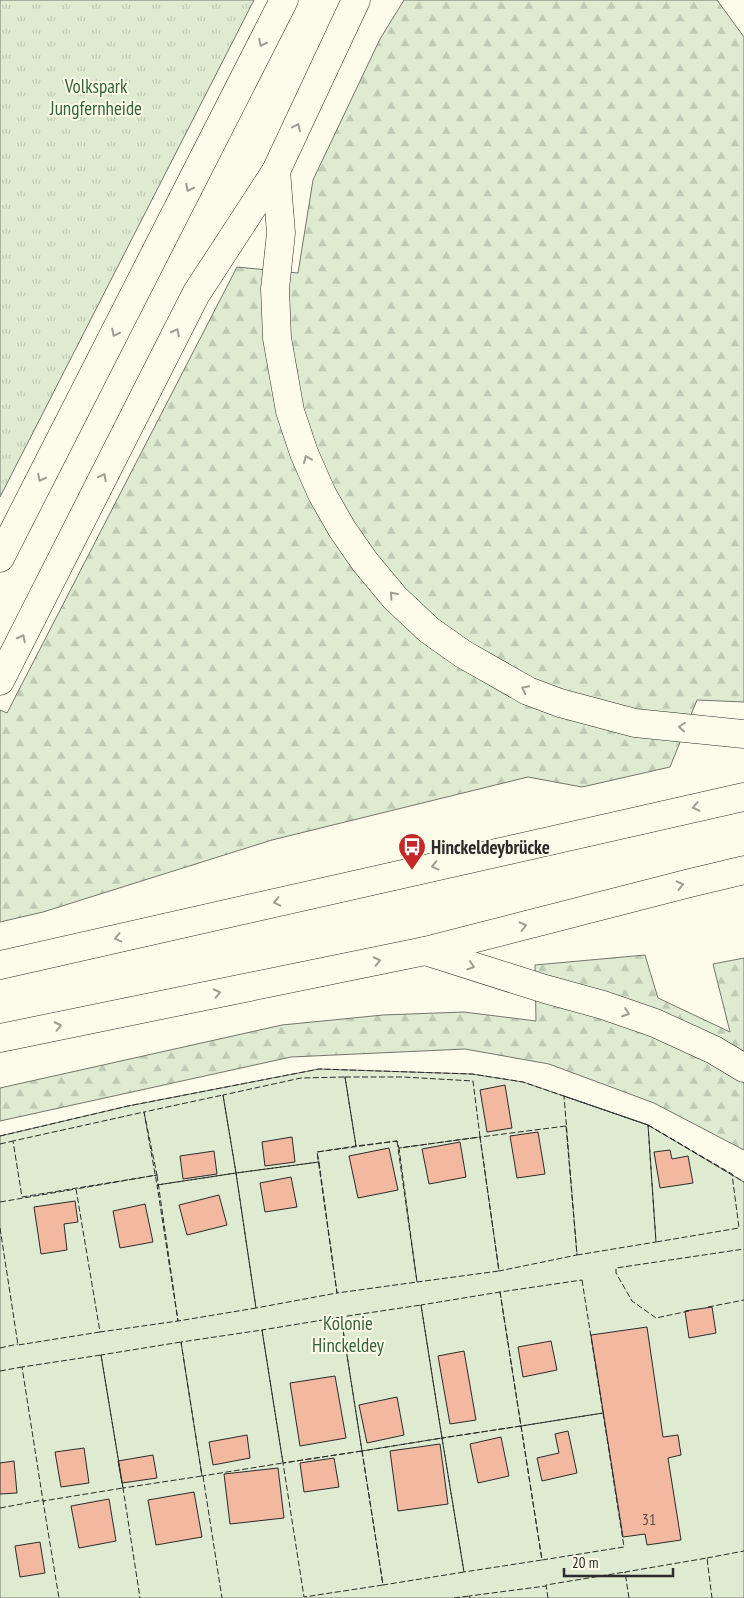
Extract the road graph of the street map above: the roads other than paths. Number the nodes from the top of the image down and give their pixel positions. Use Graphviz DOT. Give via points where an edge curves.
graph roads {
  1 [pos="284,0"];
  2 [pos="356,0"];
  3 [pos="276,171"];
  4 [pos="0,558"];
  5 [pos="0,681"];
  6 [pos="744,734"];
  7 [pos="744,797"];
  8 [pos="744,870"];
  9 [pos="425,951"];
  10 [pos="0,965"];
  11 [pos="0,1038"];
  12 [pos="744,1068"];
  1 -- 4 [label="highway, one-way"];
  3 -- 2 [label="highway, one-way"];
  5 -- 3 [label="highway, one-way" via="196,294"];
  6 -- 3 [label="highway, one-way" via="635,723 528,691 463,654 429,630 365,562 322,494 290,411 277,338 275,289 281,233"];
  7 -- 10 [label="highway, one-way"];
  9 -- 8 [label="highway, one-way"];
  11 -- 9 [label="highway, one-way"];
  9 -- 12 [label="highway, one-way" via="655,1023 714,1050"];
}
